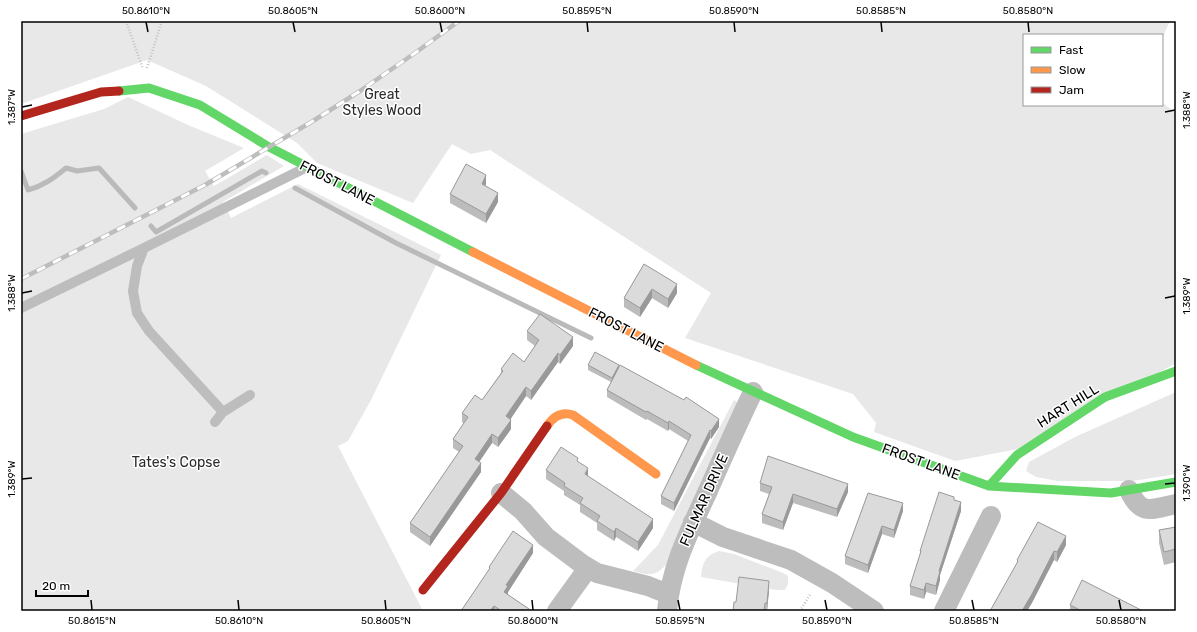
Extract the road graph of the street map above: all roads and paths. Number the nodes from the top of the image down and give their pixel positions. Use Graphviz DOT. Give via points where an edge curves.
graph roads {
  1 [pos="126,21"];
  2 [pos="162,21"];
  3 [pos="149,88"];
  4 [pos="21,116"];
  5 [pos="307,167"];
  6 [pos="144,248"];
  7 [pos="21,308"];
  8 [pos="1176,371"];
  9 [pos="752,392"];
  10 [pos="250,396"];
  11 [pos="223,412"];
  12 [pos="215,422"];
  13 [pos="656,474"];
  14 [pos="1176,482"];
  15 [pos="988,486"];
  16 [pos="1129,490"];
  17 [pos="501,493"];
  18 [pos="1176,504"];
  19 [pos="991,516"];
  20 [pos="693,522"];
  21 [pos="588,568"];
  22 [pos="423,590"];
  23 [pos="667,602"];
  24 [pos="557,611"];
  25 [pos="874,611"];
  26 [pos="944,611"];
  1 -- 3 [label="path"];
  2 -- 3 [label="path" via="146,71"];
  3 -- 4 [label="street" via="101,92"];
  3 -- 5 [label="street, FROST LANE" via="200,105"];
  5 -- 6 [label="lane"];
  5 -- 9 [label="street, FROST LANE" via="708,372"];
  6 -- 7 [label="lane"];
  6 -- 11 [label="lane" via="137,266 133,291 137,313 149,331"];
  8 -- 15 [label="street, HART HILL" via="1105,397 1017,455"];
  9 -- 15 [label="street, FROST LANE" via="853,437"];
  9 -- 20 [label="street, FULMAR DRIVE"];
  10 -- 11 [label="lane"];
  11 -- 12 [label="lane"];
  13 -- 17 [label="street" via="573,415 564,413 551,420"];
  14 -- 16 [label="street, FROST LANE"];
  15 -- 16 [label="street, FROST LANE" via="1111,492"];
  16 -- 18 [label="street" via="1134,501 1142,508"];
  17 -- 21 [label="street" via="523,511 546,537"];
  17 -- 22 [label="street"];
  19 -- 26 [label="street"];
  20 -- 23 [label="street, FULMAR DRIVE" via="677,560"];
  20 -- 25 [label="street" via="723,537 791,560"];
  21 -- 23 [label="street" via="648,586"];
  21 -- 24 [label="street"];
}
